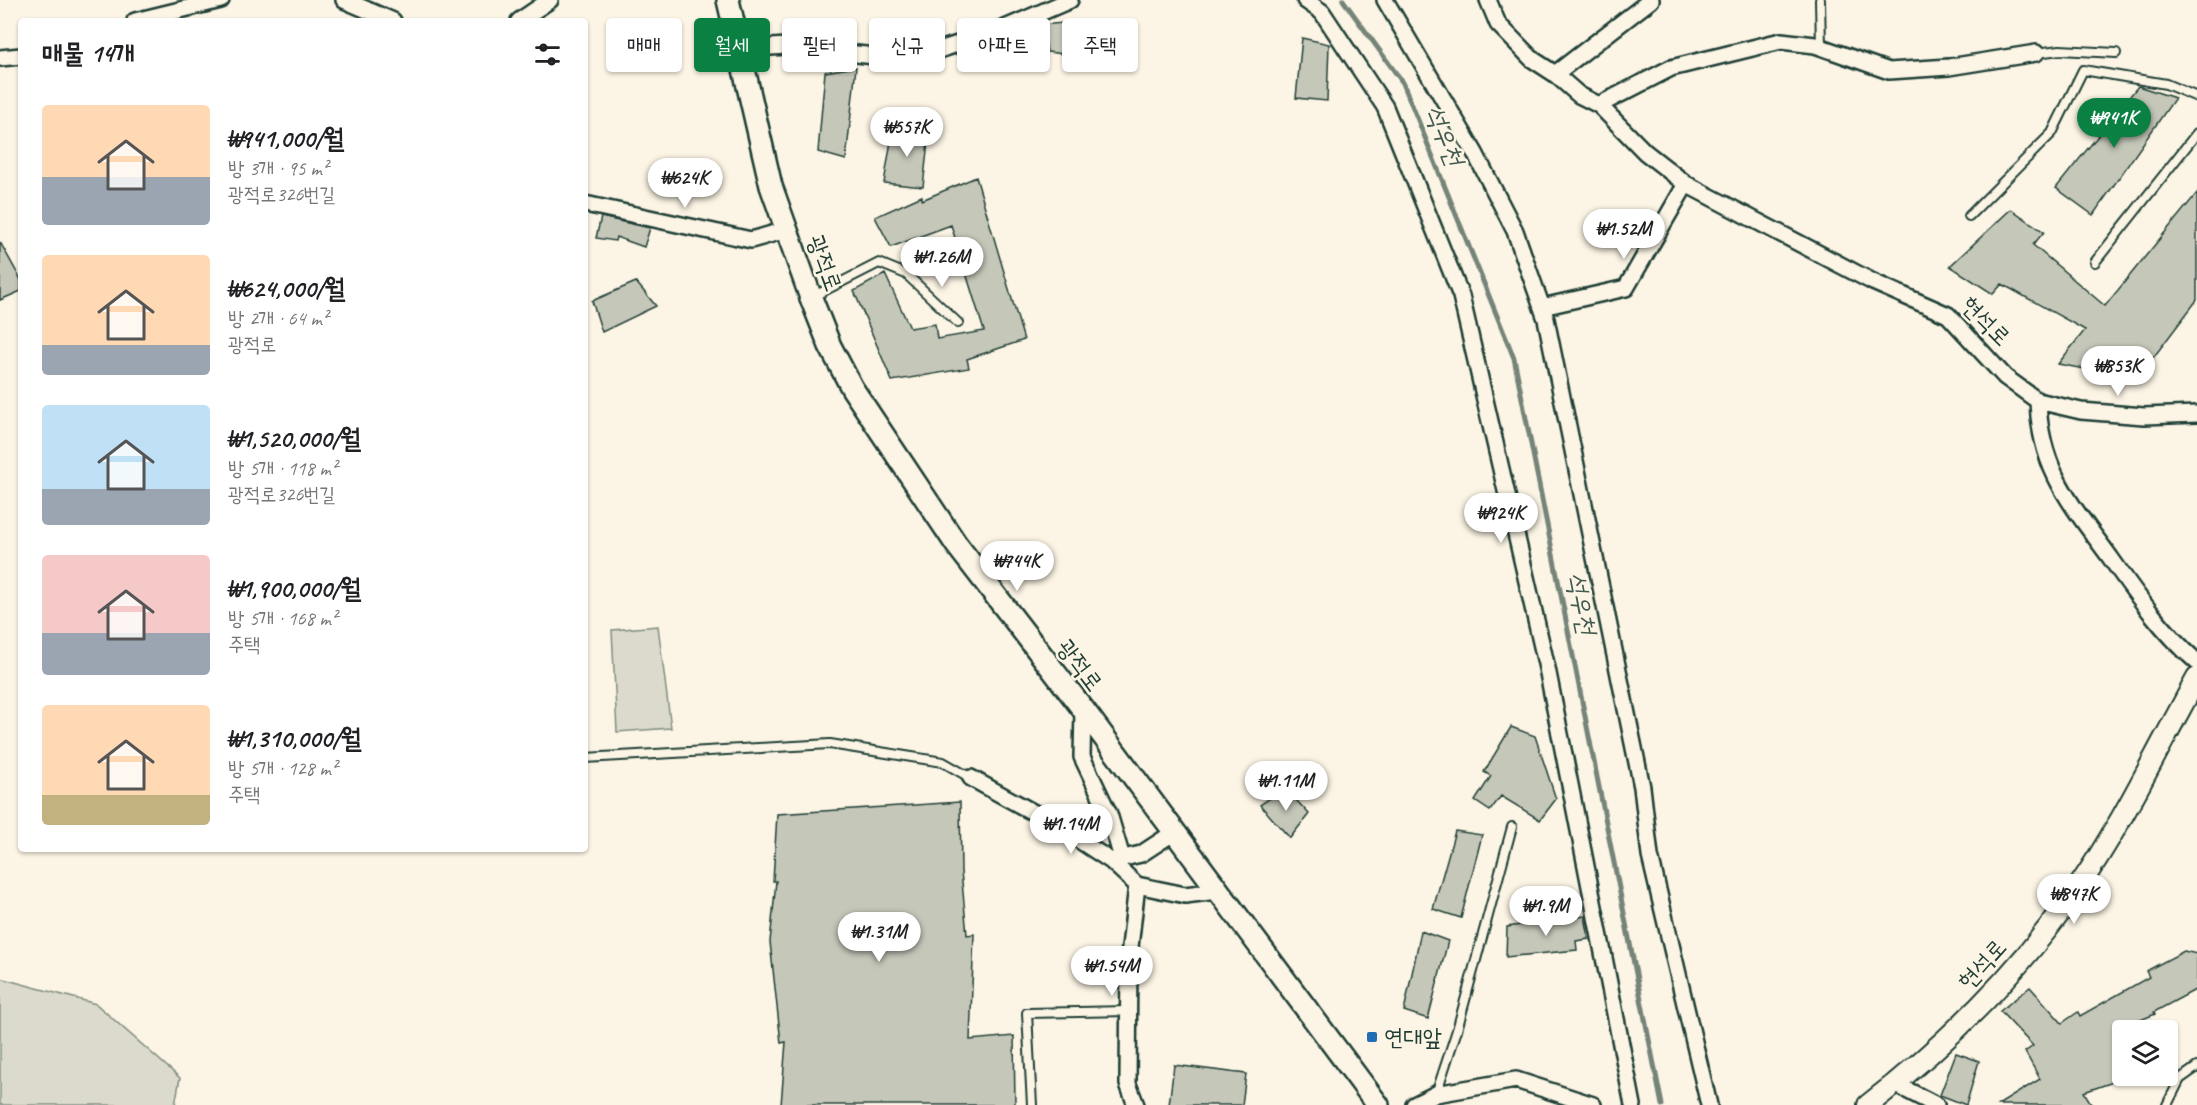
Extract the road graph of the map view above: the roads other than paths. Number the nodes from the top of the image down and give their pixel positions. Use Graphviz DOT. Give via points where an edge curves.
graph roads {
  1 [pos="221,0"];
  2 [pos="344,0"];
  3 [pos="550,0"];
  4 [pos="728,0"];
  5 [pos="1070,0"];
  6 [pos="1305,0"];
  7 [pos="1385,0"];
  8 [pos="1488,0"];
  9 [pos="1651,0"];
  10 [pos="1820,0"];
  11 [pos="147,18"];
  12 [pos="386,18"];
  13 [pos="523,18"];
  14 [pos="732,18"];
  15 [pos="770,44"];
  16 [pos="1821,47"];
  17 [pos="2036,53"];
  18 [pos="2115,53"];
  19 [pos="18,56"];
  20 [pos="0,58"];
  21 [pos="744,72"];
  22 [pos="1555,74"];
  23 [pos="2197,97"];
  24 [pos="1599,105"];
  25 [pos="2197,133"];
  26 [pos="1686,184"];
  27 [pos="588,205"];
  28 [pos="1969,216"];
  29 [pos="786,230"];
  30 [pos="2095,262"];
  31 [pos="811,298"];
  32 [pos="1542,307"];
  33 [pos="957,323"];
  34 [pos="2038,401"];
  35 [pos="2197,414"];
  36 [pos="2197,662"];
  37 [pos="2197,678"];
  38 [pos="1083,710"];
  39 [pos="588,758"];
  40 [pos="971,778"];
  41 [pos="1109,814"];
  42 [pos="1056,825"];
  43 [pos="1512,827"];
  44 [pos="1173,832"];
  45 [pos="1117,859"];
  46 [pos="1137,885"];
  47 [pos="1217,891"];
  48 [pos="1129,1011"];
  49 [pos="2197,1067"];
  50 [pos="1895,1084"];
  51 [pos="1436,1094"];
  52 [pos="1032,1105"];
  53 [pos="1136,1105"];
  54 [pos="1378,1105"];
  55 [pos="1414,1105"];
  56 [pos="1593,1105"];
  57 [pos="1633,1105"];
  58 [pos="1709,1105"];
  59 [pos="1868,1105"];
  60 [pos="1936,1105"];
  61 [pos="2167,1105"];
  1 -- 11 [label="street"];
  2 -- 12 [label="street"];
  3 -- 13 [label="street"];
  4 -- 14 [label="main road, 광적로"];
  5 -- 15 [label="street" via="909,60"];
  6 -- 57 [label="street" via="1323,12 1385,107 1461,296 1547,668"];
  7 -- 32 [label="street" via="1475,153 1515,231"];
  8 -- 22 [label="street, 현석로" via="1498,24 1532,59"];
  9 -- 22 [label="street"];
  10 -- 16 [label="lane"];
  16 -- 17 [label="street" via="1889,71 1949,67"];
  16 -- 24 [label="street" via="1781,41 1671,68"];
  17 -- 18 [label="lane"];
  19 -- 20 [label="street"];
  21 -- 29 [label="main road, 광적로" via="771,186"];
  22 -- 24 [label="street, 현석로" via="1579,95"];
  23 -- 28 [label="lane" via="2166,84 2083,70 2052,133"];
  24 -- 26 [label="street, 현석로" via="1645,152"];
  25 -- 30 [label="lane"];
  26 -- 32 [label="street" via="1626,288"];
  26 -- 34 [label="street, 현석로" via="1873,282 1948,315 2005,377"];
  27 -- 29 [label="street, 광적로" via="751,240"];
  29 -- 31 [label="main road, 광적로"];
  31 -- 33 [label="lane" via="879,262 906,274"];
  31 -- 38 [label="main road, 광적로" via="852,388 956,544"];
  32 -- 58 [label="street" via="1642,787 1650,856"];
  34 -- 35 [label="street" via="2081,411 2144,416"];
  34 -- 36 [label="street" via="2039,428 2047,456 2070,505 2153,618"];
  37 -- 50 [label="street, 현석로" via="2097,859 2058,915 1945,1041"];
  38 -- 41 [label="street" via="1082,757"];
  38 -- 44 [label="main road, 광적로"];
  39 -- 40 [label="lane" via="830,744 943,762"];
  40 -- 42 [label="street"];
  41 -- 42 [label="street" via="1090,824"];
  41 -- 45 [label="street"];
  42 -- 45 [label="street"];
  43 -- 51 [label="lane"];
  44 -- 45 [label="street" via="1141,854"];
  44 -- 47 [label="main road, 광적로"];
  45 -- 46 [label="street"];
  46 -- 47 [label="street" via="1185,895"];
  46 -- 48 [label="street" via="1129,956"];
  47 -- 54 [label="main road, 광적로"];
  48 -- 52 [label="lane" via="1027,1013"];
  48 -- 53 [label="street" via="1128,1084"];
  49 -- 61 [label="lane" via="2180,1079"];
  50 -- 59 [label="street, 현석로"];
  50 -- 60 [label="street"];
  51 -- 55 [label="street"];
  51 -- 56 [label="street" via="1516,1080"];
}
